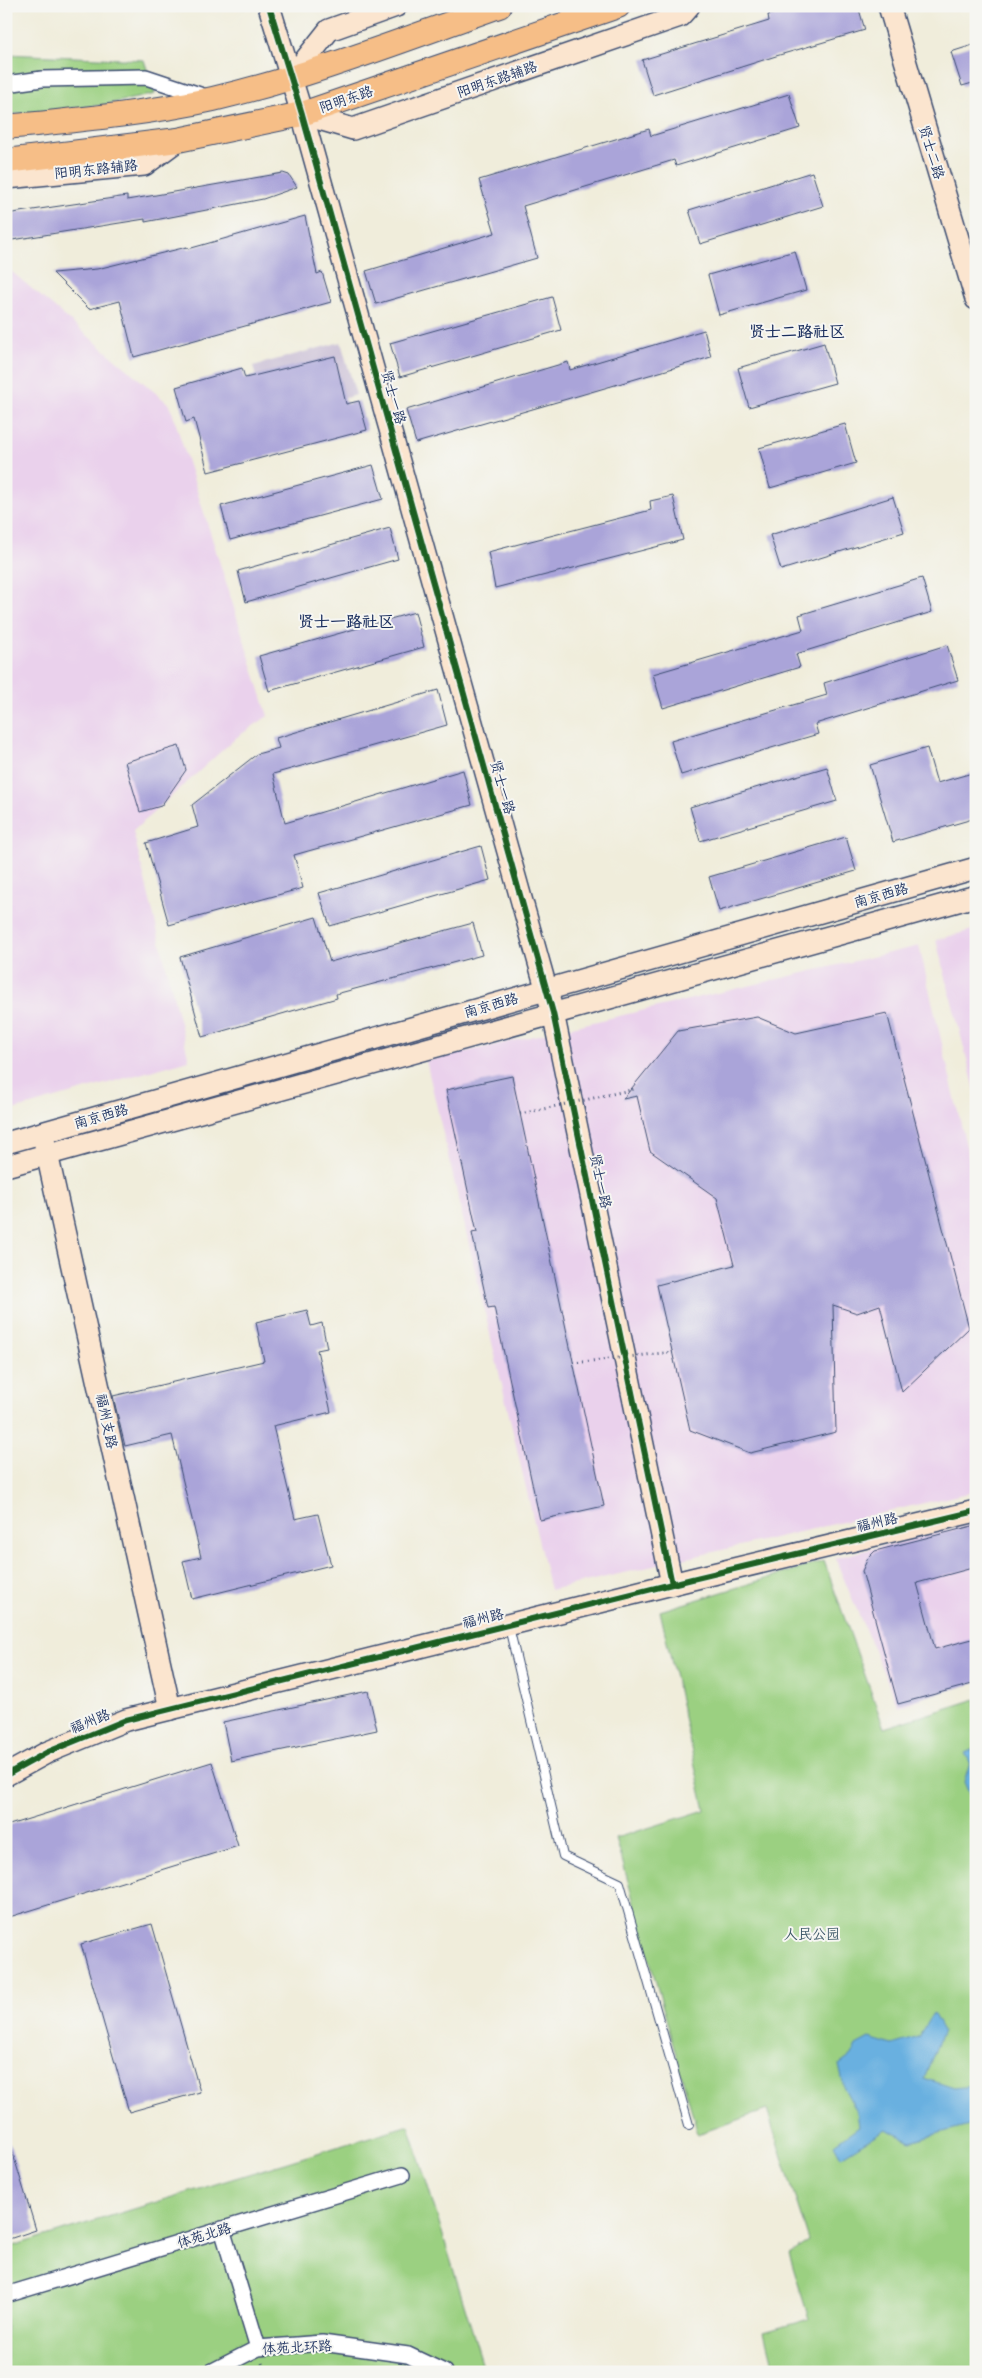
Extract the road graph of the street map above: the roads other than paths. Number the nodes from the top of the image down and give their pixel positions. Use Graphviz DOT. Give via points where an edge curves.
graph roads {
  1 [pos="270,6"];
  2 [pos="396,6"];
  3 [pos="499,6"];
  4 [pos="618,6"];
  5 [pos="689,6"];
  6 [pos="889,6"];
  7 [pos="291,78"];
  8 [pos="6,84"];
  9 [pos="212,99"];
  10 [pos="302,114"];
  11 [pos="6,127"];
  12 [pos="178,140"];
  13 [pos="6,161"];
  14 [pos="6,178"];
  15 [pos="976,299"];
  16 [pos="976,868"];
  17 [pos="976,896"];
  18 [pos="546,990"];
  19 [pos="553,1013"];
  20 [pos="42,1132"];
  21 [pos="6,1143"];
  22 [pos="48,1153"];
  23 [pos="6,1166"];
  24 [pos="976,1511"];
  25 [pos="672,1584"];
  26 [pos="508,1625"];
  27 [pos="170,1709"];
  28 [pos="6,1775"];
  29 [pos="689,2125"];
  30 [pos="402,2175"];
  31 [pos="222,2229"];
  32 [pos="6,2295"];
  33 [pos="258,2348"];
  34 [pos="211,2372"];
  35 [pos="444,2372"];
  1 -- 7 [label="street, 贤士一路"];
  2 -- 7 [label="street" via="329,30"];
  3 -- 7 [label="main road"];
  4 -- 10 [label="main road, 阳明东路"];
  5 -- 10 [label="street, 阳明东路辅路" via="680,16 353,129"];
  6 -- 15 [label="street, 贤士二路"];
  7 -- 9 [label="main road"];
  7 -- 10 [label="street, 贤士一路"];
  8 -- 9 [label="street" via="146,77"];
  9 -- 11 [label="main road" via="127,114"];
  10 -- 12 [label="main road, 阳明东路"];
  10 -- 18 [label="street, 贤士一路"];
  12 -- 13 [label="main road, 阳明东路"];
  12 -- 14 [label="street, 阳明东路辅路" via="144,165"];
  16 -- 18 [label="street, 南京西路"];
  17 -- 19 [label="street, 南京西路"];
  18 -- 19 [label="street, 贤士一路"];
  18 -- 20 [label="street, 南京西路"];
  19 -- 22 [label="street, 南京西路"];
  19 -- 25 [label="street, 贤士一路"];
  20 -- 21 [label="street, 南京西路"];
  20 -- 22 [label="street, 福州支路"];
  22 -- 23 [label="street, 南京西路"];
  22 -- 27 [label="street, 福州支路"];
  24 -- 25 [label="street, 福州路"];
  25 -- 26 [label="street, 福州路"];
  26 -- 27 [label="street, 福州路"];
  26 -- 29 [label="lane" via="563,1856 620,1883"];
  27 -- 28 [label="street, 福州路" via="126,1720 48,1752"];
  30 -- 31 [label="street, 体苑北路"];
  31 -- 32 [label="street, 体苑北路"];
  31 -- 33 [label="street"];
  33 -- 34 [label="street, 体苑北环路"];
  33 -- 35 [label="street, 体苑北环路" via="322,2343 408,2355"];
}
